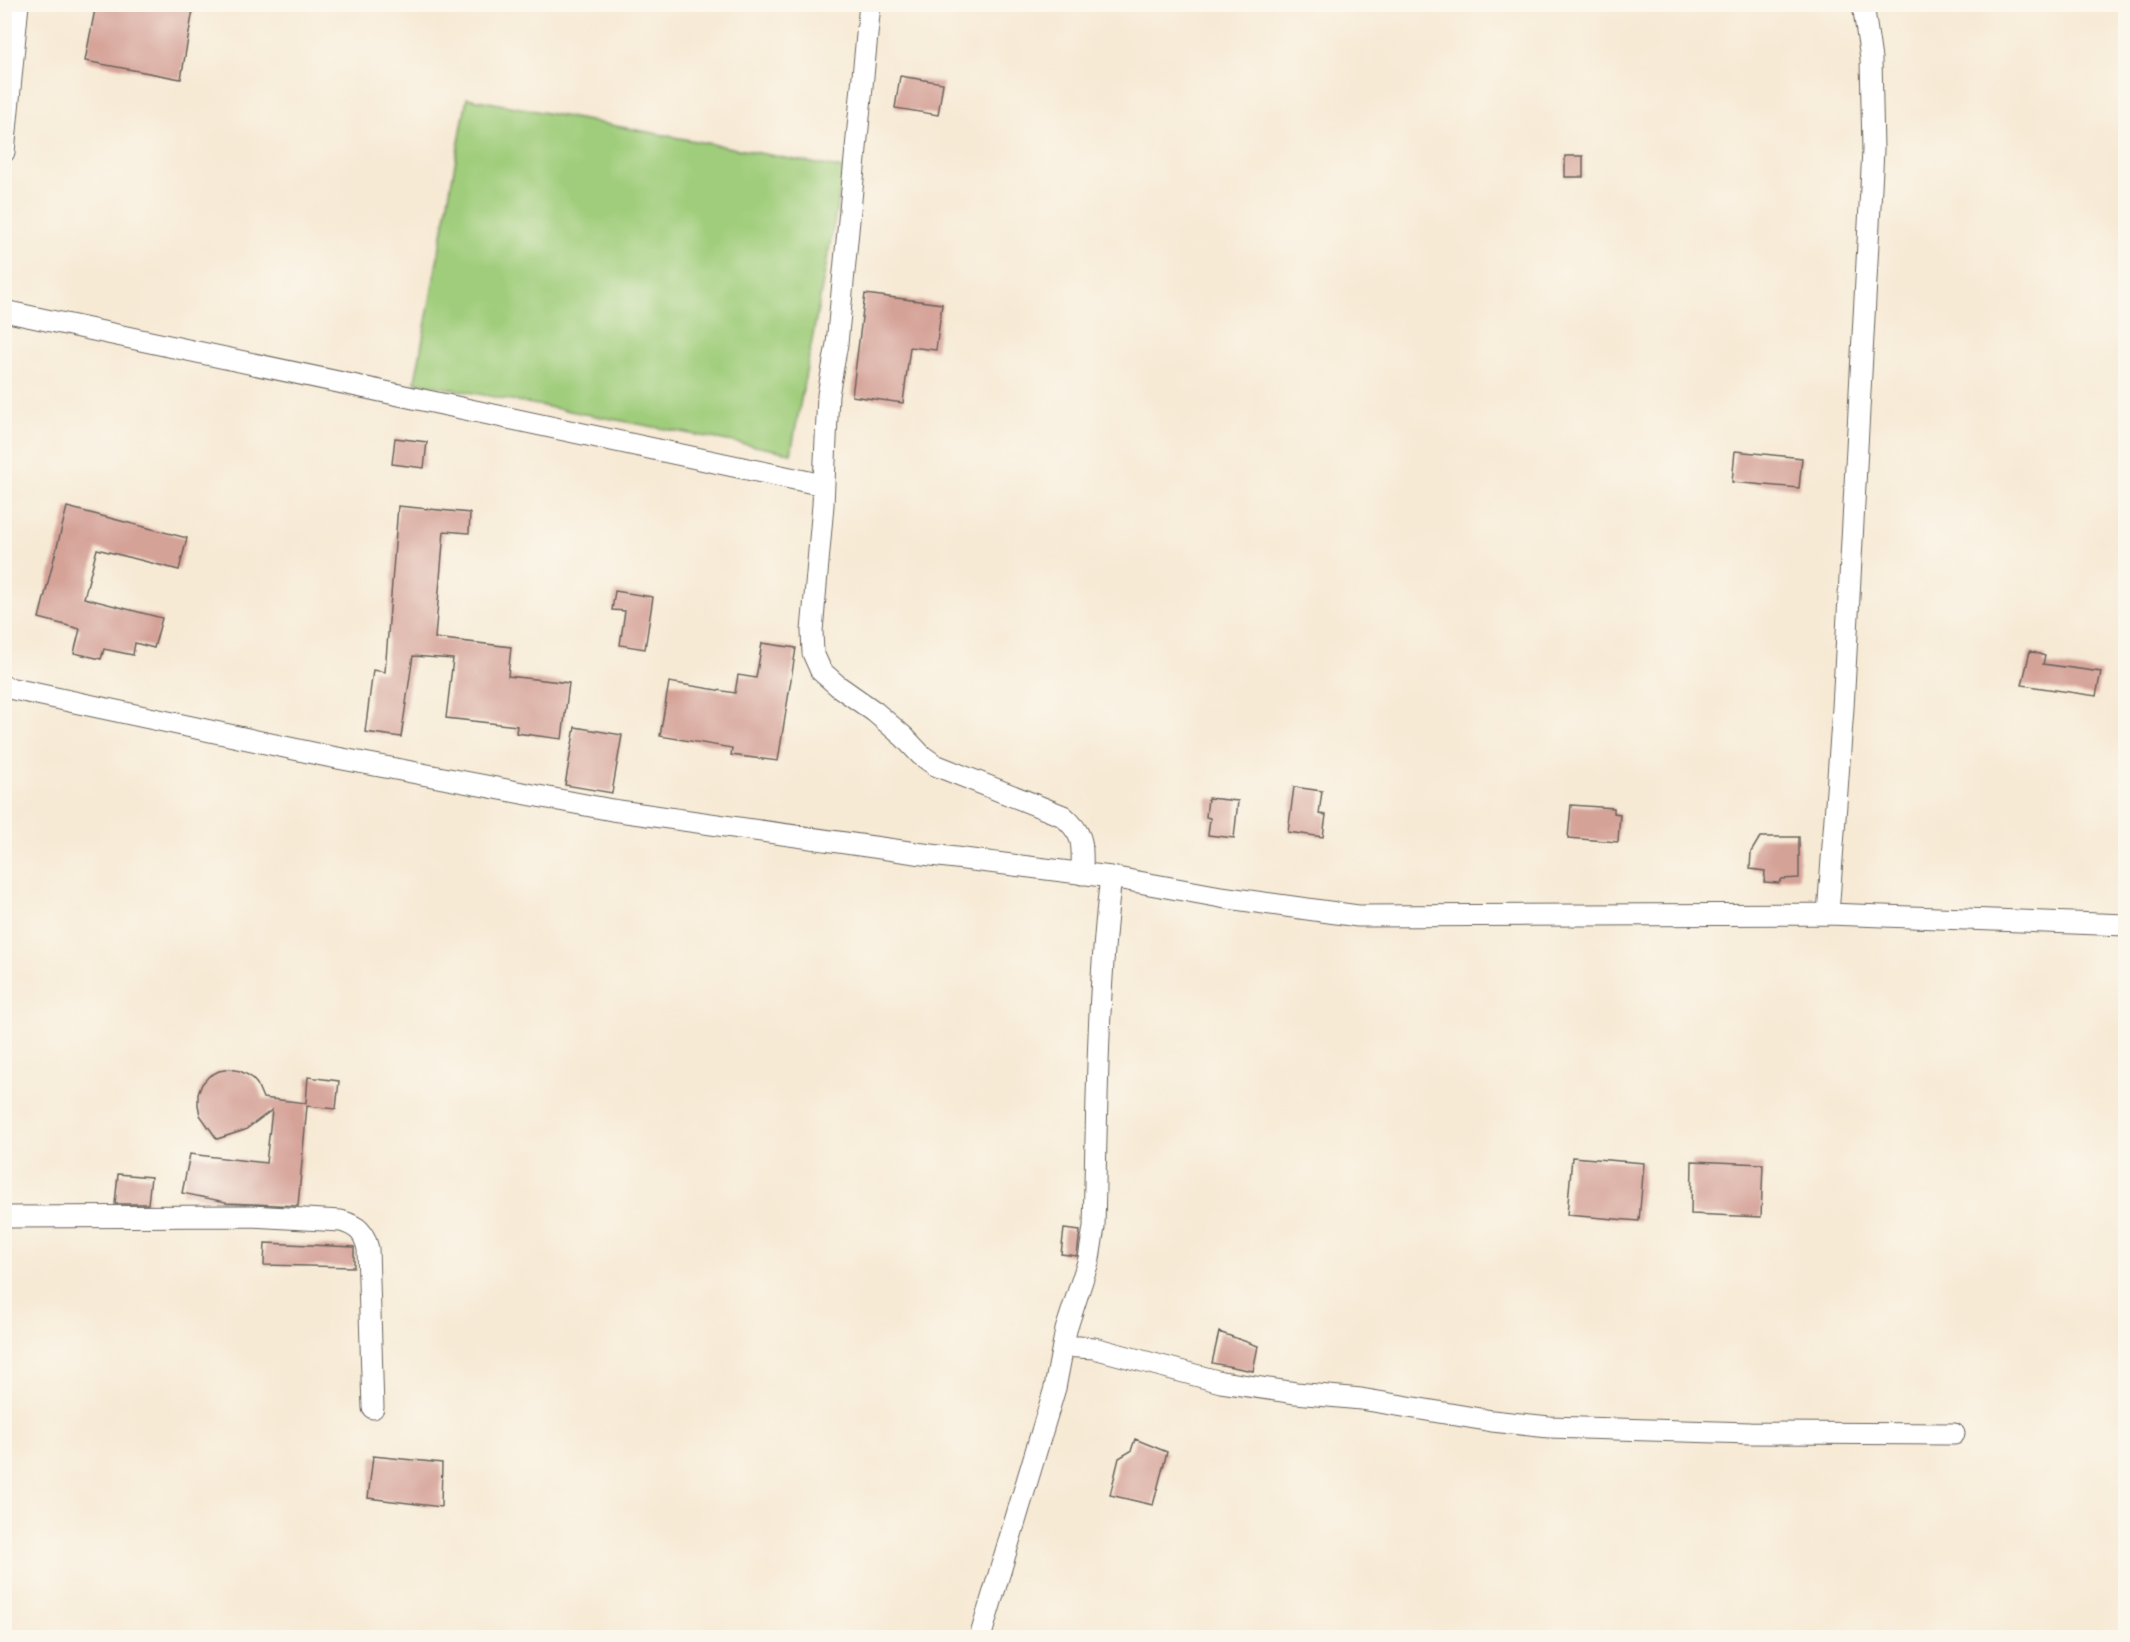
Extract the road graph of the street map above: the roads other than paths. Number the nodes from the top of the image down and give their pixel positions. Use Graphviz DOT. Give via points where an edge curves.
graph roads {
  1 [pos="18,4"];
  2 [pos="870,4"];
  3 [pos="1863,4"];
  4 [pos="4,152"];
  5 [pos="4,310"];
  6 [pos="823,485"];
  7 [pos="4,687"];
  8 [pos="1082,874"];
  9 [pos="1111,877"];
  10 [pos="1828,914"];
  11 [pos="2126,925"];
  12 [pos="4,1216"];
  13 [pos="1063,1346"];
  14 [pos="373,1407"];
  15 [pos="1954,1434"];
  16 [pos="981,1638"];
  1 -- 4 [label="street"];
  2 -- 6 [label="street" via="837,344 828,395"];
  3 -- 10 [label="street" via="1871,59 1873,150"];
  5 -- 6 [label="street"];
  6 -- 8 [label="street" via="812,631 813,653 821,671 935,765 1063,816 1077,828 1082,842"];
  7 -- 8 [label="street" via="327,756 612,810"];
  8 -- 9 [label="street"];
  9 -- 10 [label="street" via="1358,916"];
  9 -- 13 [label="street" via="1102,998 1094,1227 1089,1259"];
  10 -- 11 [label="street"];
  12 -- 14 [label="street" via="251,1216 354,1225 365,1236 368,1249"];
  13 -- 15 [label="street" via="1094,1348 1221,1382 1549,1427"];
  13 -- 16 [label="street" via="1055,1388"];
}
